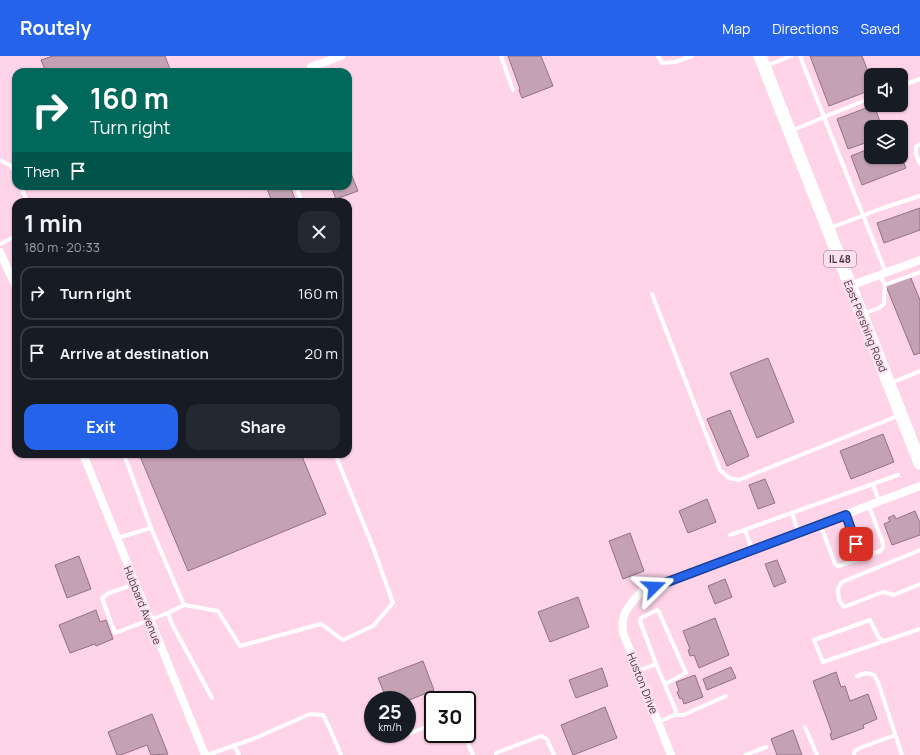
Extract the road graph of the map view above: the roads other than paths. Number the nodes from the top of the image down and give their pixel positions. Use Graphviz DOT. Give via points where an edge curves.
graph roads {
  1 [pos="341,56"];
  2 [pos="501,56"];
  3 [pos="658,56"];
  4 [pos="692,56"];
  5 [pos="791,56"];
  6 [pos="800,56"];
  7 [pos="762,61"];
  8 [pos="315,68"];
  9 [pos="920,79"];
  10 [pos="908,83"];
  11 [pos="513,90"];
  12 [pos="864,101"];
  13 [pos="824,117"];
  14 [pos="790,132"];
  15 [pos="920,144"];
  16 [pos="0,160"];
  17 [pos="920,164"];
  18 [pos="12,168"];
  19 [pos="297,190"];
  20 [pos="920,196"];
  21 [pos="300,197"];
  22 [pos="863,215"];
  23 [pos="828,229"];
  24 [pos="12,238"];
  25 [pos="0,244"];
  26 [pos="0,252"];
  27 [pos="920,260"];
  28 [pos="920,272"];
  29 [pos="883,274"];
  30 [pos="12,278"];
  31 [pos="885,285"];
  32 [pos="850,286"];
  33 [pos="652,294"];
  34 [pos="862,315"];
  35 [pos="920,371"];
  36 [pos="889,384"];
  37 [pos="901,415"];
  38 [pos="85,458"];
  39 [pos="125,458"];
  40 [pos="337,458"];
  41 [pos="920,463"];
  42 [pos="898,475"];
  43 [pos="873,484"];
  44 [pos="920,486"];
  45 [pos="879,502"];
  46 [pos="870,505"];
  47 [pos="792,513"];
  48 [pos="846,515"];
  49 [pos="820,524"];
  50 [pos="151,528"];
  51 [pos="745,530"];
  52 [pos="799,532"];
  53 [pos="730,535"];
  54 [pos="117,538"];
  55 [pos="753,550"];
  56 [pos="920,550"];
  57 [pos="861,558"];
  58 [pos="134,584"];
  59 [pos="920,584"];
  60 [pos="184,605"];
  61 [pos="168,613"];
  62 [pos="150,620"];
  63 [pos="920,629"];
  64 [pos="882,641"];
  65 [pos="656,664"];
  66 [pos="638,671"];
  67 [pos="857,676"];
  68 [pos="665,684"];
  69 [pos="726,696"];
  70 [pos="212,698"];
  71 [pos="675,716"];
  72 [pos="658,722"];
  73 [pos="805,726"];
  74 [pos="895,734"];
  75 [pos="468,743"];
  76 [pos="234,745"];
  77 [pos="766,747"];
  78 [pos="206,755"];
  79 [pos="239,755"];
  80 [pos="341,755"];
  81 [pos="473,755"];
  82 [pos="496,755"];
  83 [pos="554,755"];
  84 [pos="671,755"];
  85 [pos="745,755"];
  86 [pos="817,755"];
  87 [pos="854,755"];
  88 [pos="902,755"];
  1 -- 8 [label="street"];
  2 -- 11 [label="lane"];
  3 -- 4 [label="lane" via="662,63"];
  5 -- 7 [label="lane"];
  6 -- 13 [label="lane"];
  7 -- 14 [label="main road, East Pershing Road / IL 48"];
  9 -- 10 [label="lane"];
  12 -- 13 [label="lane"];
  13 -- 14 [label="lane"];
  13 -- 22 [label="lane"];
  14 -- 23 [label="main road, East Pershing Road / IL 48"];
  15 -- 17 [label="lane" via="916,147 916,154"];
  16 -- 18 [label="lane"];
  19 -- 21 [label="lane"];
  20 -- 22 [label="lane"];
  22 -- 23 [label="lane"];
  22 -- 29 [label="lane"];
  23 -- 32 [label="main road, East Pershing Road / IL 48"];
  24 -- 25 [label="lane"];
  26 -- 30 [label="street"];
  27 -- 29 [label="street"];
  28 -- 31 [label="lane"];
  29 -- 31 [label="lane"];
  29 -- 32 [label="street"];
  31 -- 34 [label="lane" via="884,304"];
  32 -- 34 [label="main road, East Pershing Road / IL 48"];
  33 -- 37 [label="lane" via="720,470 729,478 739,480"];
  34 -- 36 [label="main road, East Pershing Road / IL 48"];
  35 -- 36 [label="lane"];
  36 -- 37 [label="main road, East Pershing Road / IL 48"];
  37 -- 41 [label="main road, East Pershing Road / IL 48"];
  38 -- 54 [label="street, Hubbard Avenue"];
  39 -- 50 [label="lane"];
  40 -- 60 [label="lane" via="393,602 373,626 343,640 321,624 240,646 218,611"];
  42 -- 43 [label="lane"];
  43 -- 45 [label="lane"];
  43 -- 47 [label="lane"];
  44 -- 45 [label="street"];
  45 -- 46 [label="street"];
  46 -- 48 [label="street"];
  46 -- 57 [label="lane" via="883,548"];
  47 -- 51 [label="lane"];
  47 -- 52 [label="lane"];
  48 -- 49 [label="street"];
  48 -- 57 [label="lane"];
  49 -- 52 [label="street"];
  49 -- 57 [label="lane" via="838,566"];
  50 -- 54 [label="lane"];
  50 -- 60 [label="lane"];
  51 -- 53 [label="lane"];
  51 -- 55 [label="lane"];
  52 -- 55 [label="street"];
  54 -- 58 [label="street, Hubbard Avenue"];
  55 -- 66 [label="street, Huston Drive" via="640,592 625,610 622,625"];
  56 -- 59 [label="lane" via="842,582 838,589 839,600 844,607 883,592 894,595"];
  58 -- 62 [label="street, Hubbard Avenue"];
  58 -- 62 [label="lane" via="109,592 102,598 115,632"];
  60 -- 61 [label="lane"];
  61 -- 62 [label="lane"];
  61 -- 70 [label="lane"];
  62 -- 78 [label="street, Hubbard Avenue"];
  63 -- 64 [label="lane"];
  64 -- 64 [label="lane" via="870,620 814,640 823,662"];
  65 -- 66 [label="lane"];
  65 -- 68 [label="lane"];
  65 -- 68 [label="lane" via="640,621 657,610 686,673"];
  66 -- 72 [label="street, Huston Drive"];
  67 -- 74 [label="lane" via="866,673 874,675"];
  68 -- 71 [label="lane" via="676,711"];
  69 -- 71 [label="lane"];
  71 -- 72 [label="lane"];
  72 -- 84 [label="street, Huston Drive"];
  73 -- 86 [label="lane"];
  74 -- 87 [label="lane" via="860,748"];
  74 -- 88 [label="lane"];
  75 -- 81 [label="lane"];
  76 -- 78 [label="lane"];
  76 -- 79 [label="lane"];
  76 -- 80 [label="lane" via="310,714 323,715"];
  77 -- 85 [label="lane"];
  82 -- 83 [label="lane" via="541,736 547,739"];
}
